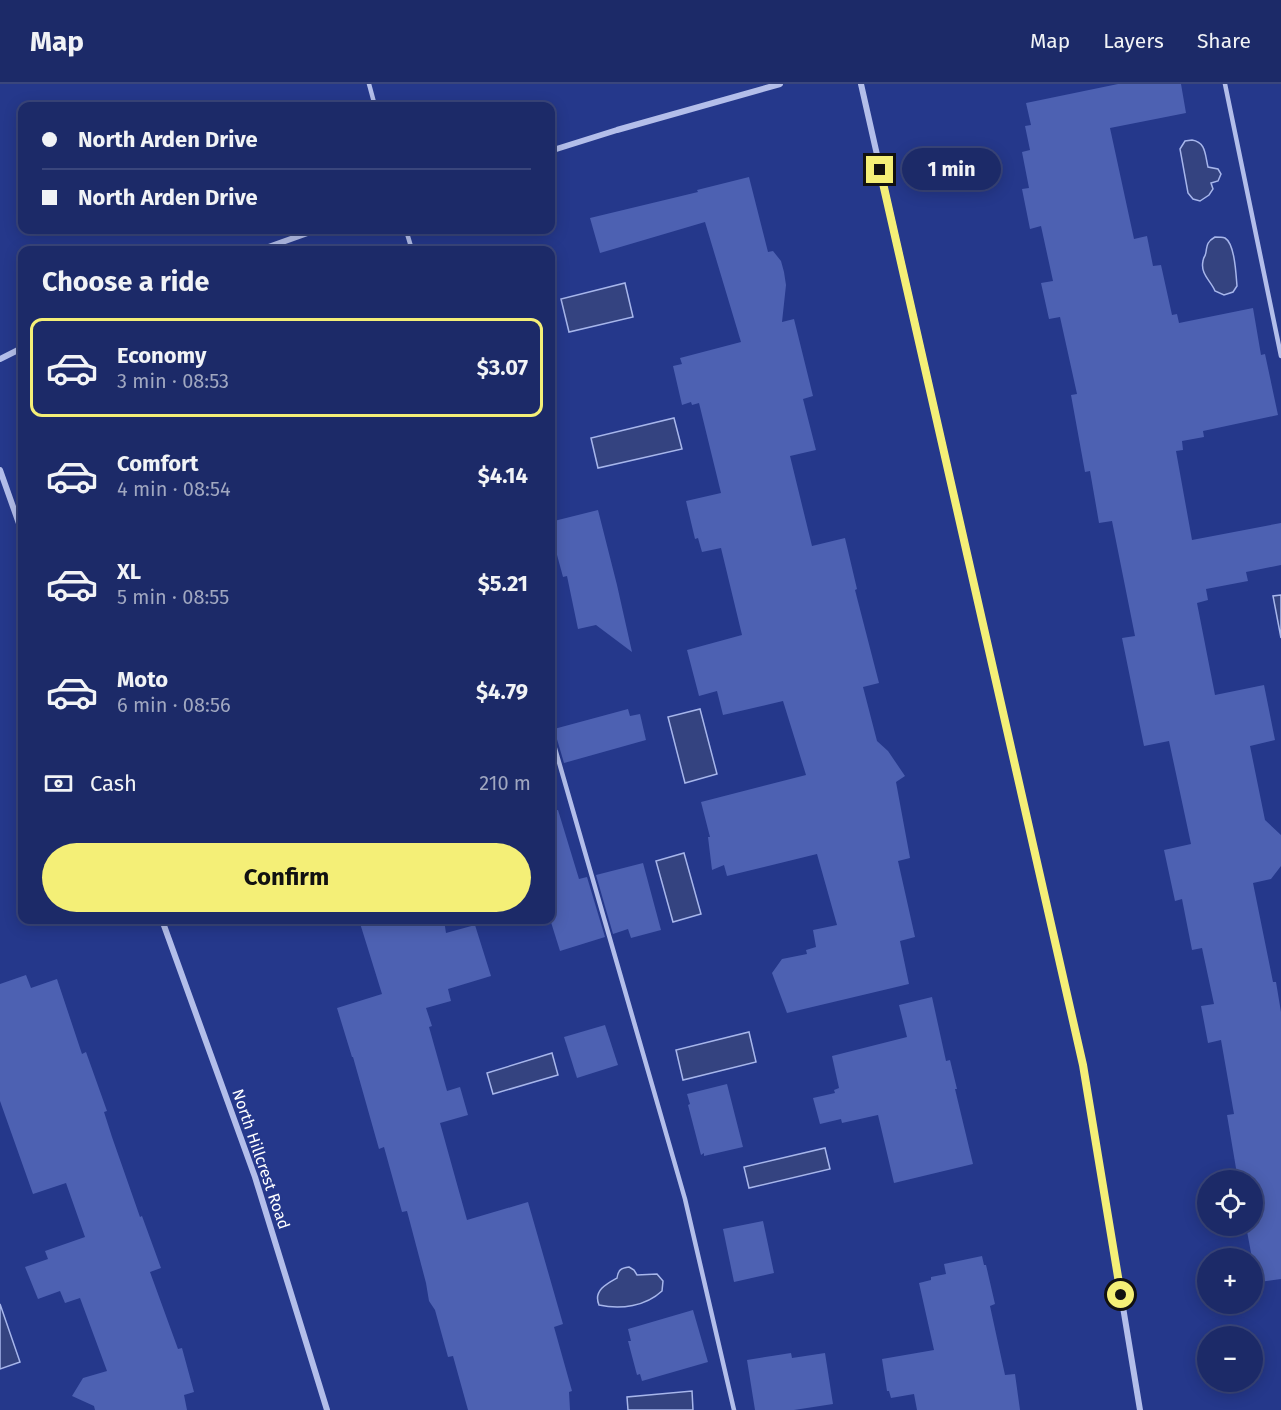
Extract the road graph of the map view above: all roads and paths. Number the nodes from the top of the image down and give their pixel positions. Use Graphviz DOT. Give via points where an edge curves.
graph roads {
  1 [pos="369,84"];
  2 [pos="780,84"];
  3 [pos="861,84"];
  4 [pos="1225,84"];
  5 [pos="374,102"];
  6 [pos="555,149"];
  7 [pos="305,234"];
  8 [pos="271,246"];
  9 [pos="18,350"];
  10 [pos="1281,356"];
  11 [pos="0,358"];
  12 [pos="0,470"];
  13 [pos="18,521"];
  14 [pos="555,748"];
  15 [pos="163,924"];
  16 [pos="327,1410"];
  17 [pos="734,1410"];
  18 [pos="1140,1410"];
  1 -- 5 [label="lane"];
  2 -- 6 [label="street"];
  3 -- 18 [label="street" via="1083,1065"];
  4 -- 10 [label="lane"];
  7 -- 8 [label="street"];
  9 -- 11 [label="street"];
  12 -- 13 [label="street"];
  14 -- 17 [label="lane" via="685,1198"];
  15 -- 16 [label="street, North Hillcrest Road" via="255,1178"];
}
